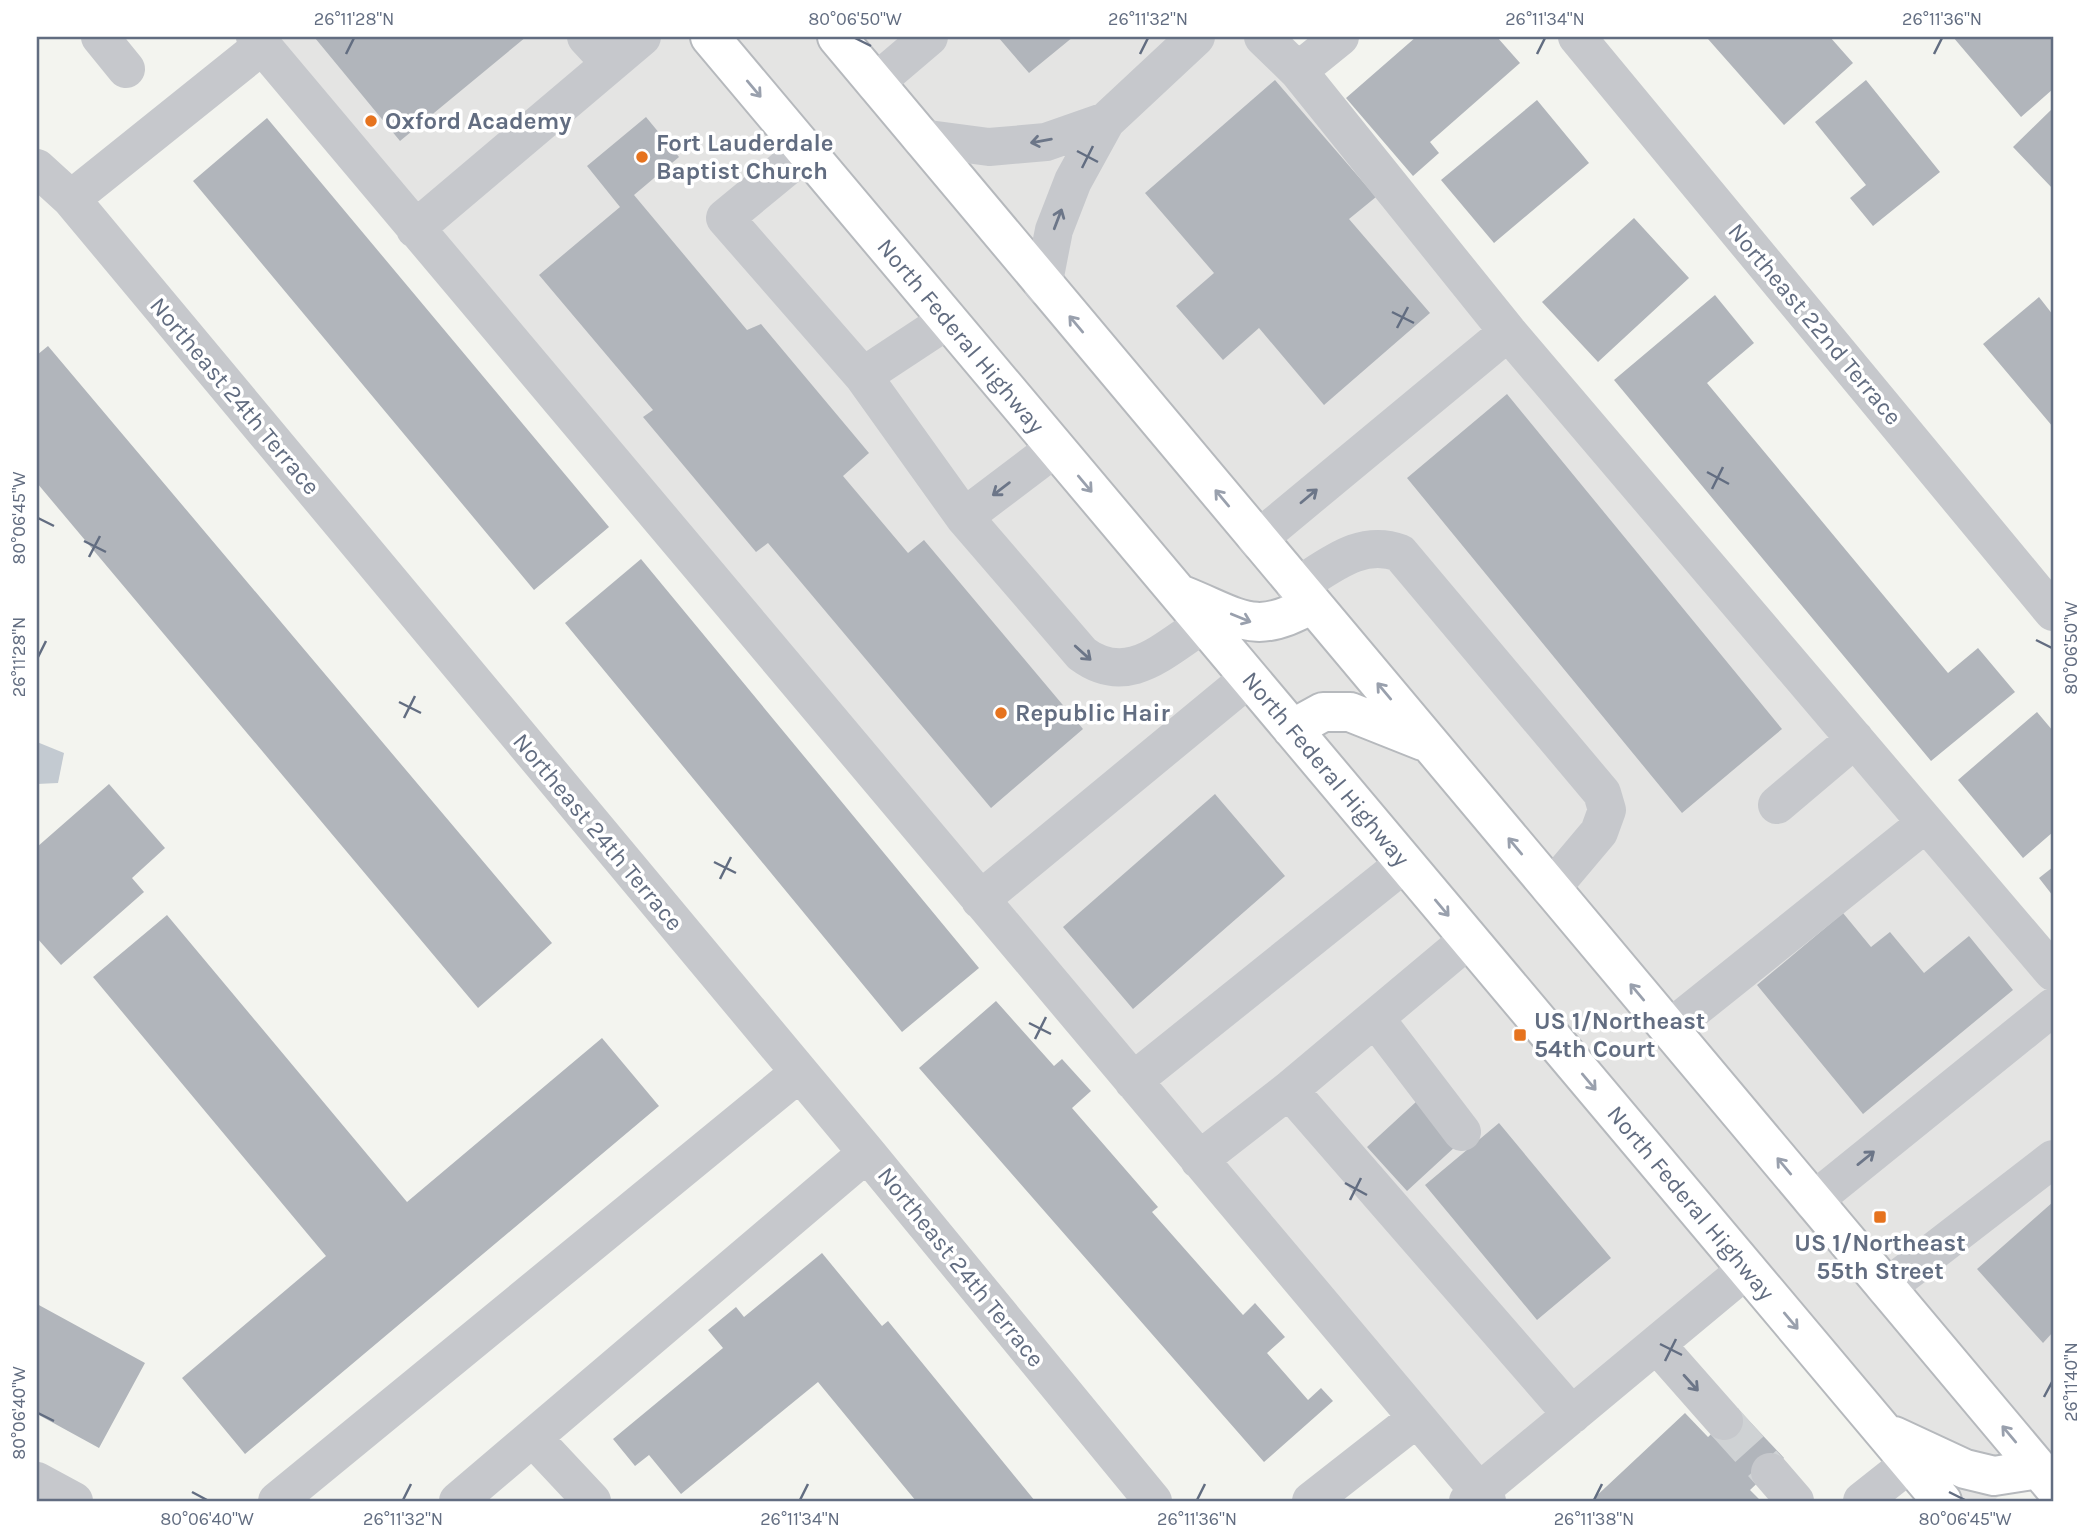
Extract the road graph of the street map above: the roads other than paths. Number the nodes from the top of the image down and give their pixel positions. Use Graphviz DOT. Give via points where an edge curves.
graph roads {
  1 [pos="100,37"];
  2 [pos="642,37"];
  3 [pos="710,37"];
  4 [pos="837,37"];
  5 [pos="929,37"];
  6 [pos="1196,37"];
  7 [pos="1263,37"];
  8 [pos="1339,37"];
  9 [pos="1577,37"];
  10 [pos="259,41"];
  11 [pos="598,50"];
  12 [pos="126,69"];
  13 [pos="1297,71"];
  14 [pos="875,83"];
  15 [pos="1106,121"];
  16 [pos="921,138"];
  17 [pos="805,152"];
  18 [pos="37,168"];
  19 [pos="71,199"];
  20 [pos="415,229"];
  21 [pos="1043,286"];
  22 [pos="948,320"];
  23 [pos="1508,332"];
  24 [pos="863,376"];
  25 [pos="1055,448"];
  26 [pos="964,517"];
  27 [pos="1257,540"];
  28 [pos="1177,593"];
  29 [pos="1303,595"];
  30 [pos="2053,612"];
  31 [pos="1204,624"];
  32 [pos="1249,678"];
  33 [pos="1292,729"];
  34 [pos="1855,740"];
  35 [pos="1428,744"];
  36 [pos="1777,805"];
  37 [pos="1926,823"];
  38 [pos="1405,863"];
  39 [pos="1551,889"];
  40 [pos="980,900"];
  41 [pos="1469,939"];
  42 [pos="2053,972"];
  43 [pos="2053,1007"];
  44 [pos="1375,1018"];
  45 [pos="1669,1030"];
  46 [pos="799,1073"];
  47 [pos="1133,1081"];
  48 [pos="1289,1090"];
  49 [pos="1462,1132"];
  50 [pos="867,1153"];
  51 [pos="2053,1159"];
  52 [pos="1199,1160"];
  53 [pos="1813,1201"];
  54 [pos="1747,1269"];
  55 [pos="1886,1288"];
  56 [pos="1657,1345"];
  57 [pos="1572,1415"];
  58 [pos="1417,1418"];
  59 [pos="1724,1421"];
  60 [pos="1882,1431"];
  61 [pos="533,1438"];
  62 [pos="1910,1463"];
  63 [pos="2048,1470"];
  64 [pos="1770,1472"];
  65 [pos="37,1480"];
  66 [pos="1478,1498"];
  67 [pos="74,1501"];
  68 [pos="277,1501"];
  69 [pos="458,1501"];
  70 [pos="592,1501"];
  71 [pos="1153,1501"];
  72 [pos="1311,1501"];
  73 [pos="1795,1501"];
  74 [pos="1862,1501"];
  75 [pos="1942,1501"];
  1 -- 12 [label="street"];
  2 -- 11 [label="street"];
  3 -- 17 [label="main road, North Federal Highway, one-way"];
  4 -- 14 [label="main road"];
  5 -- 14 [label="street"];
  6 -- 15 [label="street"];
  7 -- 13 [label="street"];
  8 -- 13 [label="street"];
  9 -- 30 [label="street, Northeast 22nd Terrace"];
  10 -- 19 [label="street"];
  10 -- 20 [label="street"];
  11 -- 20 [label="street"];
  13 -- 23 [label="street"];
  14 -- 16 [label="main road"];
  15 -- 16 [label="street, one-way" via="1046,142 989,147"];
  21 -- 15 [label="street, one-way" via="1054,230 1073,181"];
  16 -- 21 [label="main road"];
  17 -- 22 [label="main road, North Federal Highway"];
  17 -- 24 [label="street" via="725,218"];
  18 -- 19 [label="street, Northeast 24th Terrace"];
  19 -- 46 [label="street, Northeast 24th Terrace"];
  20 -- 40 [label="street"];
  27 -- 21 [label="main road, one-way"];
  22 -- 24 [label="street"];
  22 -- 25 [label="main road, North Federal Highway"];
  27 -- 23 [label="street, one-way"];
  23 -- 34 [label="street"];
  24 -- 26 [label="street"];
  25 -- 26 [label="street, one-way"];
  25 -- 28 [label="main road, North Federal Highway, one-way"];
  26 -- 31 [label="street, one-way" via="1082,654 1097,665 1118,670 1142,663"];
  27 -- 29 [label="main road"];
  28 -- 29 [label="main road, one-way" via="1256,625 1285,620"];
  28 -- 31 [label="main road, North Federal Highway"];
  35 -- 29 [label="main road, one-way"];
  29 -- 39 [label="street" via="1360,549 1383,546 1400,553 1602,793 1607,810 1599,832"];
  31 -- 32 [label="main road, North Federal Highway"];
  32 -- 33 [label="main road, North Federal Highway"];
  32 -- 40 [label="street"];
  33 -- 35 [label="main road" via="1324,712 1350,712"];
  33 -- 38 [label="main road, North Federal Highway"];
  34 -- 36 [label="street"];
  34 -- 37 [label="street"];
  39 -- 35 [label="main road, one-way"];
  37 -- 42 [label="street"];
  37 -- 45 [label="street"];
  38 -- 41 [label="main road, North Federal Highway, one-way"];
  38 -- 47 [label="street"];
  45 -- 39 [label="main road, one-way"];
  40 -- 47 [label="street"];
  41 -- 44 [label="street"];
  41 -- 54 [label="main road, North Federal Highway, one-way"];
  53 -- 43 [label="street, one-way"];
  44 -- 48 [label="street"];
  44 -- 49 [label="street"];
  53 -- 45 [label="main road, one-way"];
  46 -- 50 [label="street, Northeast 24th Terrace"];
  46 -- 68 [label="street"];
  47 -- 52 [label="street"];
  48 -- 52 [label="street"];
  48 -- 57 [label="street"];
  50 -- 61 [label="street"];
  50 -- 71 [label="street, Northeast 24th Terrace"];
  51 -- 55 [label="street"];
  52 -- 58 [label="street"];
  53 -- 55 [label="main road"];
  54 -- 56 [label="street"];
  54 -- 60 [label="main road, North Federal Highway, one-way"];
  63 -- 55 [label="main road, one-way"];
  56 -- 57 [label="street"];
  56 -- 59 [label="street, one-way"];
  57 -- 66 [label="street"];
  58 -- 66 [label="street"];
  58 -- 72 [label="street"];
  60 -- 62 [label="main road, North Federal Highway"];
  60 -- 63 [label="main road" via="1965,1469 1994,1476"];
  61 -- 69 [label="street"];
  61 -- 70 [label="street"];
  62 -- 74 [label="street"];
  62 -- 75 [label="main road, North Federal Highway"];
  64 -- 73 [label="street"];
  65 -- 67 [label="street"];
}
